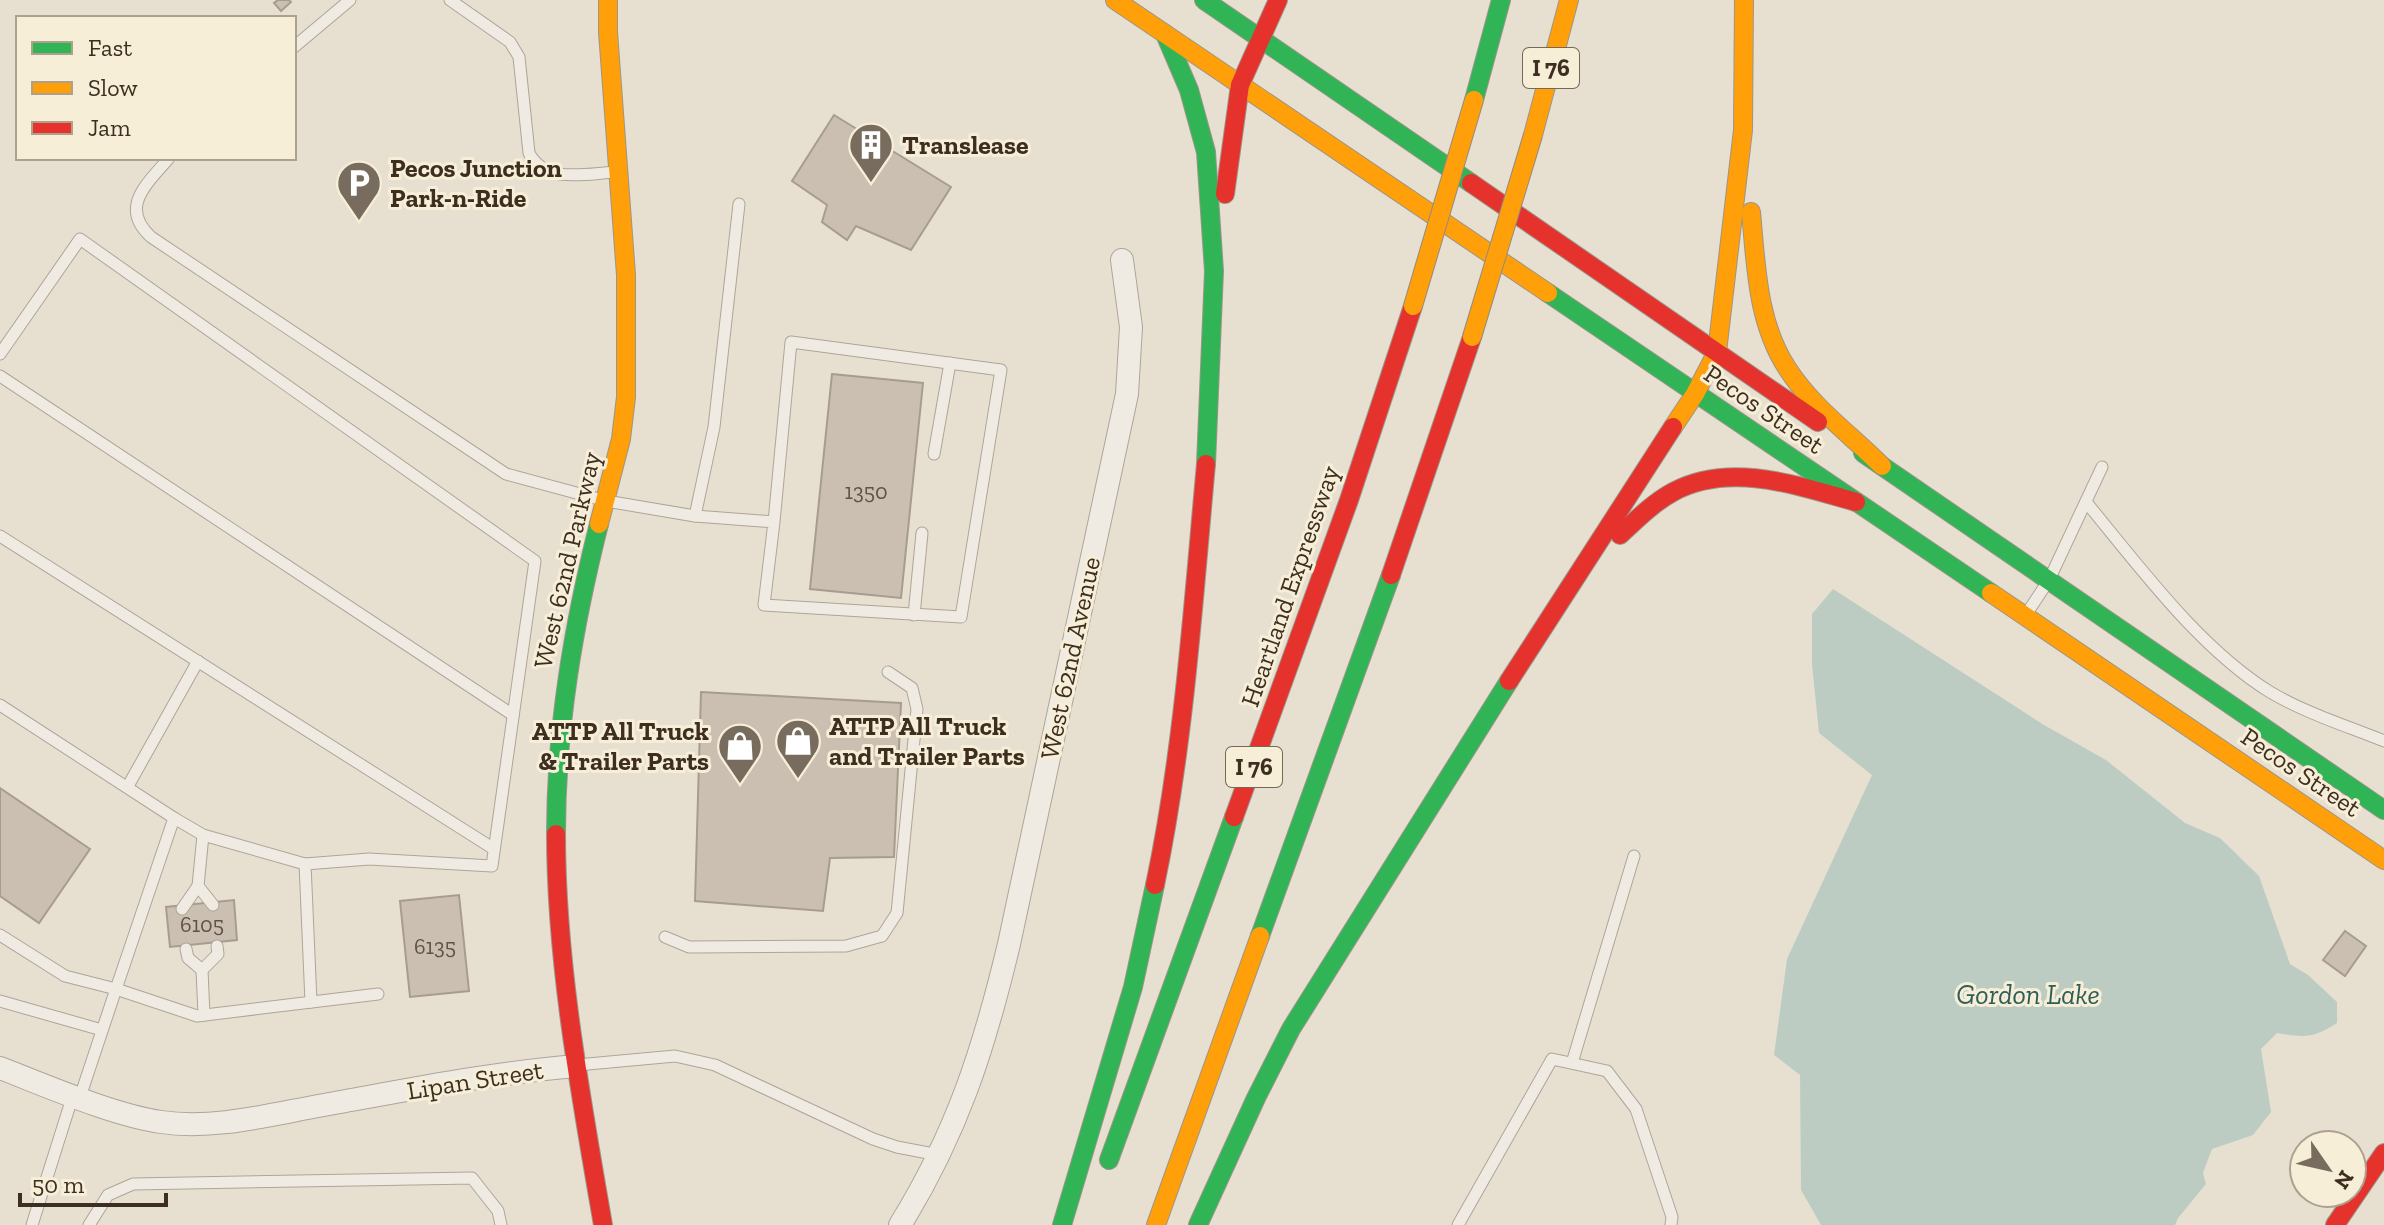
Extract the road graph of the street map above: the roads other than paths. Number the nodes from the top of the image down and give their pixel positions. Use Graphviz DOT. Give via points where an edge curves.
graph roads {
  1 [pos="350,0"];
  2 [pos="450,0"];
  3 [pos="608,0"];
  4 [pos="1115,0"];
  5 [pos="1204,0"];
  6 [pos="1278,0"];
  7 [pos="1501,0"];
  8 [pos="1569,0"];
  9 [pos="1744,0"];
  10 [pos="1165,34"];
  11 [pos="1260,38"];
  12 [pos="296,45"];
  13 [pos="1240,85"];
  14 [pos="1743,130"];
  15 [pos="167,160"];
  16 [pos="618,172"];
  17 [pos="739,204"];
  18 [pos="1122,260"];
  19 [pos="1214,271"];
  20 [pos="1717,352"];
  21 [pos="0,354"];
  22 [pos="950,363"];
  23 [pos="0,376"];
  24 [pos="1695,394"];
  25 [pos="934,454"];
  26 [pos="1882,466"];
  27 [pos="2102,467"];
  28 [pos="606,501"];
  29 [pos="1856,502"];
  30 [pos="2086,502"];
  31 [pos="695,516"];
  32 [pos="774,522"];
  33 [pos="922,533"];
  34 [pos="0,536"];
  35 [pos="2049,580"];
  36 [pos="1553,611"];
  37 [pos="914,615"];
  38 [pos="2025,616"];
  39 [pos="198,661"];
  40 [pos="888,672"];
  41 [pos="0,705"];
  42 [pos="513,715"];
  43 [pos="2384,741"];
  44 [pos="128,786"];
  45 [pos="2384,810"];
  46 [pos="174,818"];
  47 [pos="203,835"];
  48 [pos="494,849"];
  49 [pos="1634,856"];
  50 [pos="2384,860"];
  51 [pos="305,864"];
  52 [pos="198,886"];
  53 [pos="213,905"];
  54 [pos="182,909"];
  55 [pos="0,935"];
  56 [pos="665,937"];
  57 [pos="217,946"];
  58 [pos="186,949"];
  59 [pos="202,970"];
  60 [pos="116,989"];
  61 [pos="378,994"];
  62 [pos="0,1001"];
  63 [pos="311,1002"];
  64 [pos="204,1015"];
  65 [pos="102,1030"];
  66 [pos="1572,1063"];
  67 [pos="576,1066"];
  68 [pos="0,1068"];
  69 [pos="77,1096"];
  70 [pos="2384,1153"];
  71 [pos="940,1155"];
  72 [pos="1102,1182"];
  73 [pos="32,1225"];
  74 [pos="89,1225"];
  75 [pos="501,1225"];
  76 [pos="603,1225"];
  77 [pos="900,1225"];
  78 [pos="1062,1225"];
  79 [pos="1156,1225"];
  80 [pos="1198,1225"];
  81 [pos="1458,1225"];
  82 [pos="1671,1225"];
  83 [pos="2335,1225"];
  1 -- 12 [label="lane"];
  2 -- 16 [label="lane" via="510,42 519,57 534,162 552,174"];
  3 -- 16 [label="main road, West 62nd Parkway"];
  4 -- 10 [label="main road, Pecos Street"];
  5 -- 11 [label="main road, Pecos Street"];
  6 -- 11 [label="main road"];
  7 -- 72 [label="main road, Heartland Expressway / I 76, bridge" via="1413,306 1349,500"];
  8 -- 79 [label="main road, I 76, bridge" via="1472,337 1403,542"];
  9 -- 14 [label="main road"];
  10 -- 13 [label="main road, Pecos Street"];
  10 -- 19 [label="main road" via="1189,90 1206,152"];
  11 -- 13 [label="main road"];
  11 -- 20 [label="main road, Pecos Street"];
  13 -- 19 [label="main road"];
  13 -- 24 [label="main road, Pecos Street"];
  14 -- 20 [label="main road"];
  14 -- 26 [label="main road" via="1758,285 1770,333 1805,391"];
  15 -- 28 [label="lane" via="143,189 135,209 142,229 490,465"];
  16 -- 28 [label="main road, West 62nd Parkway" via="627,359 621,439"];
  17 -- 31 [label="lane" via="714,427"];
  18 -- 71 [label="street, West 62nd Avenue" via="1131,327 1127,394 991,1017"];
  19 -- 78 [label="main road" via="1207,456 1167,826 1133,987"];
  20 -- 24 [label="main road"];
  20 -- 26 [label="main road, Pecos Street"];
  21 -- 42 [label="lane" via="80,239 535,561"];
  22 -- 25 [label="lane"];
  22 -- 32 [label="lane" via="791,342"];
  22 -- 37 [label="lane" via="1001,370 961,617"];
  23 -- 42 [label="lane"];
  24 -- 29 [label="main road, Pecos Street"];
  24 -- 36 [label="main road"];
  26 -- 35 [label="main road, Pecos Street"];
  27 -- 30 [label="lane"];
  28 -- 31 [label="lane"];
  28 -- 67 [label="main road, West 62nd Parkway" via="571,646 556,783 556,876"];
  29 -- 36 [label="main road" via="1743,475 1690,484 1655,501 1633,520"];
  29 -- 38 [label="main road, Pecos Street"];
  30 -- 35 [label="lane"];
  30 -- 43 [label="lane" via="2157,589 2229,661 2272,693"];
  31 -- 32 [label="lane"];
  32 -- 37 [label="lane" via="764,605"];
  33 -- 37 [label="lane"];
  34 -- 39 [label="lane"];
  35 -- 38 [label="lane"];
  35 -- 45 [label="main road, Pecos Street"];
  36 -- 80 [label="main road" via="1291,1029"];
  38 -- 50 [label="main road, Pecos Street"];
  39 -- 44 [label="lane"];
  39 -- 48 [label="lane"];
  40 -- 56 [label="lane" via="912,688 917,709 897,913 882,936 846,946 689,947"];
  41 -- 44 [label="lane"];
  42 -- 48 [label="lane"];
  44 -- 46 [label="lane"];
  46 -- 47 [label="lane"];
  46 -- 60 [label="lane"];
  47 -- 51 [label="lane"];
  47 -- 52 [label="lane"];
  48 -- 51 [label="lane" via="492,866 369,859"];
  49 -- 66 [label="lane"];
  51 -- 63 [label="lane"];
  52 -- 53 [label="lane"];
  52 -- 54 [label="lane"];
  55 -- 60 [label="lane" via="65,976"];
  57 -- 59 [label="lane" via="218,954"];
  58 -- 59 [label="lane"];
  59 -- 64 [label="lane"];
  60 -- 64 [label="lane"];
  60 -- 65 [label="lane"];
  61 -- 63 [label="lane"];
  62 -- 65 [label="lane"];
  63 -- 64 [label="lane"];
  65 -- 69 [label="lane"];
  66 -- 81 [label="lane" via="1552,1059"];
  66 -- 82 [label="lane" via="1607,1071 1636,1109"];
  67 -- 69 [label="street, Lipan Street" via="507,1072 218,1122 160,1122"];
  67 -- 71 [label="lane, Lipan Street" via="693,1058 873,1139"];
  67 -- 76 [label="main road, West 62nd Parkway"];
  68 -- 69 [label="street, Lipan Street"];
  69 -- 73 [label="lane"];
  70 -- 83 [label="main road"];
  71 -- 77 [label="street, West 62nd Avenue"];
  74 -- 75 [label="lane" via="108,1195 133,1184 472,1178 498,1211"];
}
